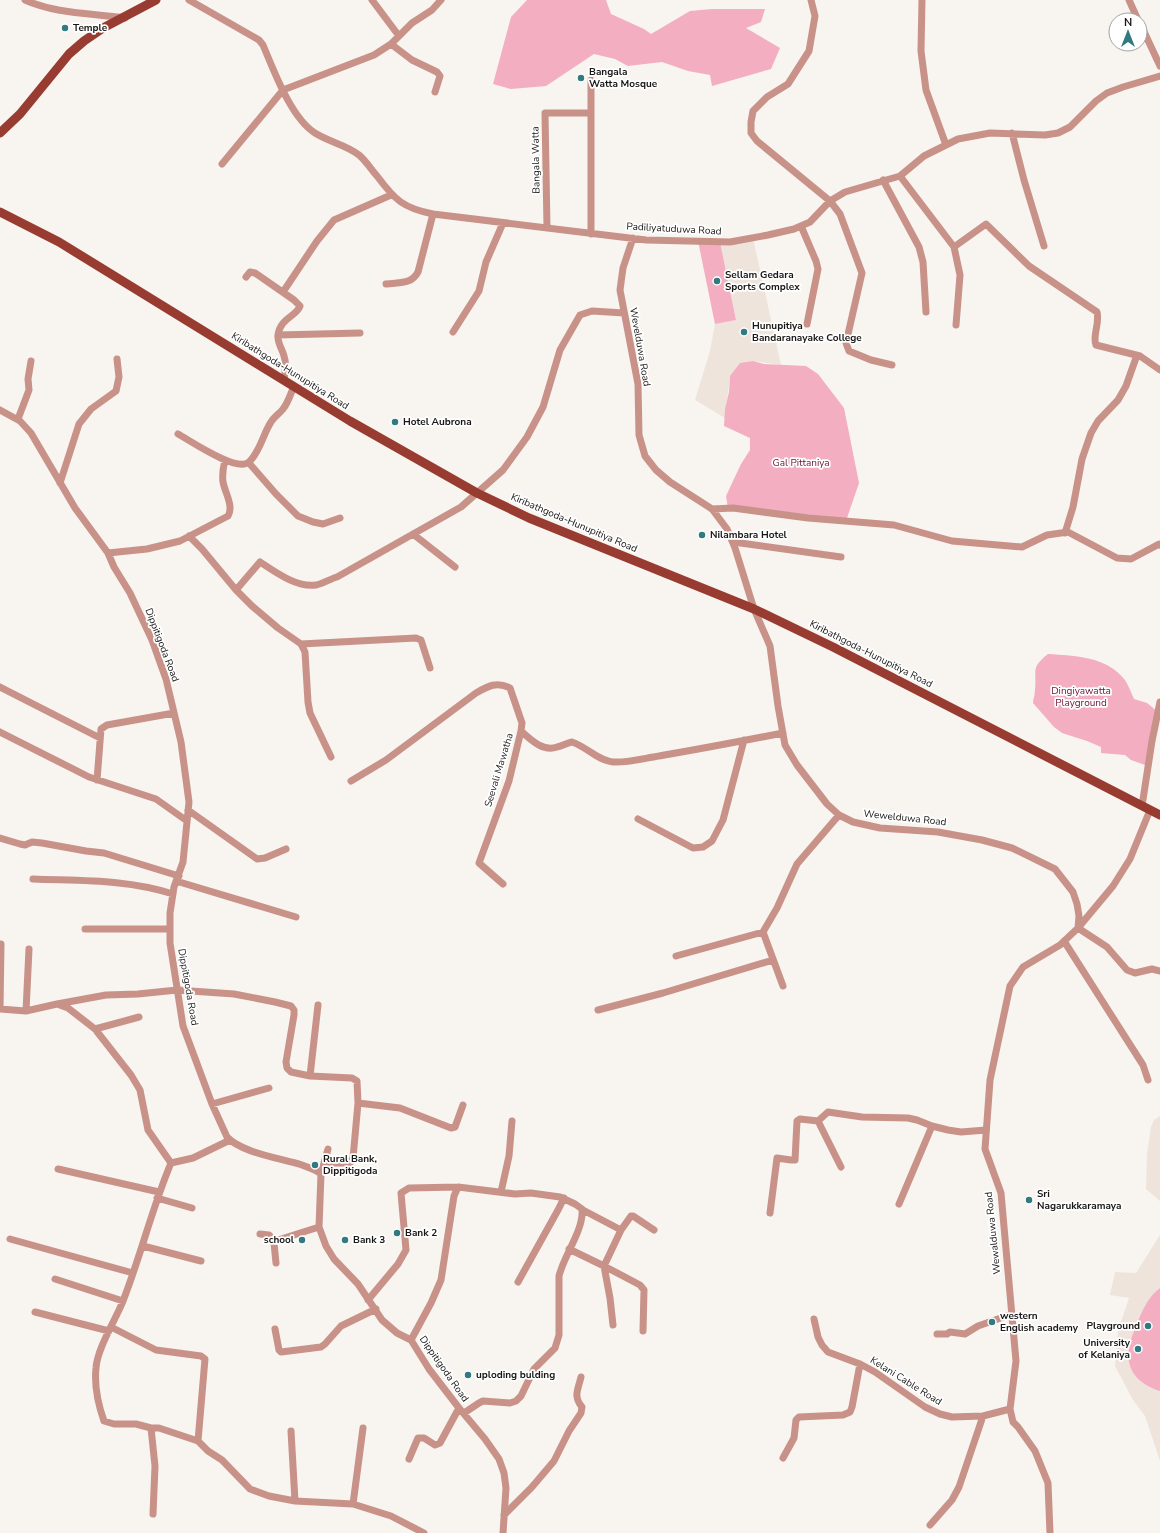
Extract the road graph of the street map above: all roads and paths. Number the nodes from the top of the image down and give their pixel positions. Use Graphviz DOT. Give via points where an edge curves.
graph roads {
  1 [pos="25,0"];
  2 [pos="156,0"];
  3 [pos="188,0"];
  4 [pos="372,0"];
  5 [pos="441,0"];
  6 [pos="812,0"];
  7 [pos="922,0"];
  8 [pos="1129,0"];
  9 [pos="1134,12"];
  10 [pos="125,18"];
  11 [pos="399,36"];
  12 [pos="1148,40"];
  13 [pos="391,44"];
  14 [pos="1160,66"];
  15 [pos="1160,76"];
  16 [pos="591,80"];
  17 [pos="283,90"];
  18 [pos="435,92"];
  19 [pos="591,113"];
  20 [pos="0,133"];
  21 [pos="1012,133"];
  22 [pos="946,145"];
  23 [pos="222,164"];
  24 [pos="900,176"];
  25 [pos="882,180"];
  26 [pos="391,195"];
  27 [pos="830,201"];
  28 [pos="0,212"];
  29 [pos="433,214"];
  30 [pos="503,222"];
  31 [pos="801,226"];
  32 [pos="547,228"];
  33 [pos="591,234"];
  34 [pos="633,238"];
  35 [pos="1044,246"];
  36 [pos="954,247"];
  37 [pos="246,277"];
  38 [pos="386,284"];
  39 [pos="283,292"];
  40 [pos="926,312"];
  41 [pos="624,313"];
  42 [pos="807,324"];
  43 [pos="956,325"];
  44 [pos="453,332"];
  45 [pos="360,333"];
  46 [pos="278,335"];
  47 [pos="1137,355"];
  48 [pos="117,359"];
  49 [pos="31,361"];
  50 [pos="892,365"];
  51 [pos="1160,370"];
  52 [pos="284,380"];
  53 [pos="294,386"];
  54 [pos="0,410"];
  55 [pos="18,419"];
  56 [pos="178,434"];
  57 [pos="224,460"];
  58 [pos="249,463"];
  59 [pos="60,483"];
  60 [pos="477,493"];
  61 [pos="712,509"];
  62 [pos="340,518"];
  63 [pos="1065,533"];
  64 [pos="413,534"];
  65 [pos="189,536"];
  66 [pos="733,542"];
  67 [pos="1160,544"];
  68 [pos="108,554"];
  69 [pos="841,557"];
  70 [pos="455,567"];
  71 [pos="236,590"];
  72 [pos="754,609"];
  73 [pos="301,644"];
  74 [pos="430,668"];
  75 [pos="0,687"];
  76 [pos="1160,702"];
  77 [pos="174,713"];
  78 [pos="521,731"];
  79 [pos="0,732"];
  80 [pos="783,733"];
  81 [pos="100,738"];
  82 [pos="744,740"];
  83 [pos="331,757"];
  84 [pos="97,780"];
  85 [pos="351,781"];
  86 [pos="1146,808"];
  87 [pos="188,810"];
  88 [pos="839,815"];
  89 [pos="1160,815"];
  90 [pos="638,819"];
  91 [pos="187,821"];
  92 [pos="0,838"];
  93 [pos="286,849"];
  94 [pos="178,878"];
  95 [pos="34,879"];
  96 [pos="503,884"];
  97 [pos="173,894"];
  98 [pos="296,917"];
  99 [pos="1078,928"];
  100 [pos="85,929"];
  101 [pos="170,929"];
  102 [pos="763,932"];
  103 [pos="1064,942"];
  104 [pos="1,944"];
  105 [pos="30,948"];
  106 [pos="676,956"];
  107 [pos="773,960"];
  108 [pos="1160,971"];
  109 [pos="783,986"];
  110 [pos="177,990"];
  111 [pos="57,1004"];
  112 [pos="318,1005"];
  113 [pos="0,1009"];
  114 [pos="598,1010"];
  115 [pos="26,1011"];
  116 [pos="139,1017"];
  117 [pos="95,1029"];
  118 [pos="310,1076"];
  119 [pos="1148,1080"];
  120 [pos="269,1088"];
  121 [pos="358,1103"];
  122 [pos="212,1104"];
  123 [pos="463,1105"];
  124 [pos="512,1120"];
  125 [pos="818,1121"];
  126 [pos="932,1126"];
  127 [pos="986,1130"];
  128 [pos="230,1140"];
  129 [pos="328,1149"];
  130 [pos="171,1163"];
  131 [pos="324,1163"];
  132 [pos="841,1167"];
  133 [pos="58,1170"];
  134 [pos="321,1174"];
  135 [pos="458,1187"];
  136 [pos="501,1192"];
  137 [pos="158,1195"];
  138 [pos="564,1198"];
  139 [pos="899,1204"];
  140 [pos="192,1208"];
  141 [pos="583,1210"];
  142 [pos="770,1213"];
  143 [pos="319,1227"];
  144 [pos="621,1230"];
  145 [pos="654,1230"];
  146 [pos="260,1234"];
  147 [pos="10,1239"];
  148 [pos="275,1241"];
  149 [pos="143,1246"];
  150 [pos="569,1249"];
  151 [pos="201,1261"];
  152 [pos="276,1262"];
  153 [pos="604,1266"];
  154 [pos="133,1273"];
  155 [pos="55,1279"];
  156 [pos="518,1282"];
  157 [pos="368,1300"];
  158 [pos="123,1301"];
  159 [pos="376,1309"];
  160 [pos="35,1312"];
  161 [pos="1012,1314"];
  162 [pos="814,1319"];
  163 [pos="613,1324"];
  164 [pos="275,1328"];
  165 [pos="110,1329"];
  166 [pos="643,1331"];
  167 [pos="937,1334"];
  168 [pos="411,1340"];
  169 [pos="860,1364"];
  170 [pos="581,1377"];
  171 [pos="1010,1409"];
  172 [pos="462,1411"];
  173 [pos="983,1416"];
  174 [pos="151,1428"];
  175 [pos="363,1428"];
  176 [pos="291,1431"];
  177 [pos="198,1441"];
  178 [pos="783,1458"];
  179 [pos="409,1459"];
  180 [pos="295,1501"];
  181 [pos="353,1504"];
  182 [pos="153,1514"];
  183 [pos="504,1515"];
  184 [pos="930,1525"];
  185 [pos="424,1533"];
  186 [pos="503,1533"];
  187 [pos="1050,1533"];
  1 -- 10 [label="street" via="57,9"];
  2 -- 10 [label="main road"];
  3 -- 17 [label="street, Padiliyatuduwa Road" via="259,40"];
  4 -- 11 [label="street"];
  5 -- 11 [label="street"];
  6 -- 27 [label="street" via="815,16 809,51 788,84 767,97 753,111 751,133 757,141"];
  7 -- 22 [label="street" via="921,51 926,90"];
  8 -- 9 [label="street"];
  10 -- 20 [label="main road" via="103,28 69,54 20,114"];
  11 -- 13 [label="street"];
  12 -- 14 [label="street"];
  13 -- 17 [label="street" via="374,55"];
  13 -- 18 [label="street" via="412,60 437,72 440,76"];
  15 -- 21 [label="street, Padiliyatuduwa Road" via="1107,93 1065,131 1045,135"];
  16 -- 19 [label="street"];
  17 -- 23 [label="street"];
  17 -- 26 [label="street, Padiliyatuduwa Road" via="298,116 314,133 358,154"];
  19 -- 32 [label="street, Bangala Watta" via="545,112"];
  19 -- 33 [label="street"];
  21 -- 22 [label="street, Padiliyatuduwa Road" via="990,133 958,138"];
  21 -- 35 [label="street"];
  22 -- 24 [label="street, Padiliyatuduwa Road" via="924,156"];
  24 -- 25 [label="street, Padiliyatuduwa Road"];
  24 -- 36 [label="street"];
  25 -- 27 [label="street, Padiliyatuduwa Road" via="845,192"];
  25 -- 40 [label="street" via="919,247 923,262"];
  26 -- 29 [label="street, Padiliyatuduwa Road" via="408,207"];
  26 -- 39 [label="street" via="334,220"];
  27 -- 31 [label="street, Padiliyatuduwa Road" via="810,222"];
  27 -- 50 [label="street" via="840,214 862,273 846,343 849,350 871,360"];
  28 -- 52 [label="main road, Kiribathgoda-Hunupitiya Road" via="59,242"];
  29 -- 30 [label="street, Padiliyatuduwa Road"];
  29 -- 38 [label="street" via="414,279"];
  30 -- 32 [label="street, Padiliyatuduwa Road"];
  30 -- 44 [label="street" via="486,262 479,292"];
  31 -- 34 [label="street, Padiliyatuduwa Road" via="730,242"];
  31 -- 42 [label="street" via="818,269"];
  32 -- 33 [label="street, Padiliyatuduwa Road"];
  33 -- 34 [label="street, Padiliyatuduwa Road"];
  34 -- 41 [label="street, Wevelduwa Road" via="623,268 620,290"];
  36 -- 43 [label="street" via="960,275"];
  36 -- 47 [label="street" via="986,224 1029,266 1097,312 1099,319 1094,341 1096,345"];
  37 -- 39 [label="street" via="252,272"];
  39 -- 46 [label="street" via="300,306 298,311 285,320"];
  41 -- 60 [label="street" via="592,311 580,315 560,350 543,407 527,437 503,470"];
  41 -- 61 [label="street, Wevelduwa Road" via="638,384 639,436 645,456 666,478"];
  45 -- 46 [label="street"];
  46 -- 52 [label="street" via="278,343 286,362"];
  47 -- 51 [label="street"];
  47 -- 63 [label="street" via="1118,400 1098,421 1091,433 1082,459"];
  48 -- 59 [label="street" via="119,377 116,391 91,409 79,424"];
  49 -- 55 [label="street" via="29,390"];
  52 -- 53 [label="main road, Kiribathgoda-Hunupitiya Road"];
  53 -- 58 [label="street" via="285,407 271,421"];
  53 -- 60 [label="main road, Kiribathgoda-Hunupitiya Road"];
  54 -- 55 [label="street, Dippitigoda Road"];
  55 -- 59 [label="street, Dippitigoda Road" via="31,433"];
  56 -- 57 [label="street"];
  57 -- 58 [label="street" via="244,465"];
  57 -- 65 [label="street" via="224,483 230,512 228,516"];
  58 -- 62 [label="street" via="298,516 323,524"];
  59 -- 68 [label="street, Dippitigoda Road"];
  60 -- 64 [label="street" via="461,507"];
  60 -- 72 [label="main road, Kiribathgoda-Hunupitiya Road" via="529,518"];
  61 -- 63 [label="street" via="733,508 808,518 894,525 952,541 1022,547 1047,535"];
  61 -- 66 [label="street, Wevelduwa Road"];
  63 -- 67 [label="street" via="1068,532 1117,558 1131,558"];
  64 -- 70 [label="street"];
  64 -- 71 [label="street" via="350,570 316,585 302,584 286,578 260,562"];
  65 -- 68 [label="street" via="158,546"];
  65 -- 71 [label="street"];
  66 -- 69 [label="street"];
  66 -- 72 [label="street, Wevelduwa Road"];
  68 -- 77 [label="street, Dippitigoda Road" via="152,640 166,679"];
  71 -- 73 [label="street" via="268,620"];
  72 -- 80 [label="street, Wewelduwa Road" via="770,646"];
  72 -- 86 [label="main road, Kiribathgoda-Hunupitiya Road"];
  73 -- 74 [label="street" via="416,638 421,640"];
  73 -- 83 [label="street" via="305,652 310,713"];
  75 -- 81 [label="street"];
  76 -- 86 [label="street, Wewalduwa Road" via="1152,741"];
  77 -- 81 [label="street" via="107,725 101,729"];
  77 -- 87 [label="street, Dippitigoda Road" via="182,748"];
  78 -- 82 [label="street, Seevali Mawatha" via="547,748 556,748 572,742 598,757 613,762"];
  78 -- 85 [label="street" via="522,723 510,688 502,684 492,684 476,693 386,760"];
  78 -- 96 [label="street, Seevali Mawatha" via="509,781 479,863"];
  79 -- 84 [label="street"];
  80 -- 82 [label="street, Seevali Mawatha"];
  80 -- 88 [label="street, Wewelduwa Road" via="785,745 797,765 827,804"];
  81 -- 84 [label="street"];
  82 -- 90 [label="street" via="723,820 712,841 703,847 693,848"];
  84 -- 91 [label="street" via="156,798"];
  86 -- 89 [label="main road, Kiribathgoda-Hunupitiya Road"];
  86 -- 99 [label="street, Wewalduwa Road" via="1130,859 1113,886"];
  87 -- 91 [label="street, Dippitigoda Road"];
  87 -- 93 [label="street" via="257,859"];
  88 -- 99 [label="street, Wewelduwa Road" via="853,822 880,828 938,832 1012,848 1055,869 1073,892 1079,916"];
  88 -- 102 [label="street" via="797,864"];
  91 -- 94 [label="street, Dippitigoda Road" via="183,862"];
  92 -- 94 [label="street" via="25,845 32,842 42,843 104,853"];
  94 -- 97 [label="street, Dippitigoda Road"];
  94 -- 98 [label="street"];
  95 -- 97 [label="street" via="128,884"];
  97 -- 101 [label="street, Dippitigoda Road"];
  99 -- 103 [label="street, Wewalduwa Road"];
  99 -- 108 [label="street" via="1107,947 1127,970 1135,973 1152,969"];
  100 -- 101 [label="street"];
  101 -- 110 [label="street, Dippitigoda Road"];
  102 -- 106 [label="street"];
  102 -- 107 [label="street"];
  103 -- 119 [label="street" via="1143,1065"];
  103 -- 127 [label="street, Wewalduwa Road" via="1023,967 1010,986 990,1080"];
  104 -- 113 [label="street"];
  105 -- 115 [label="street"];
  107 -- 109 [label="street"];
  107 -- 114 [label="street"];
  110 -- 111 [label="street" via="106,995"];
  110 -- 118 [label="street" via="234,994 291,1006 294,1015 287,1068 291,1072"];
  110 -- 122 [label="street, Dippitigoda Road" via="183,1026"];
  111 -- 115 [label="street"];
  111 -- 117 [label="street" via="68,1008"];
  112 -- 118 [label="street"];
  113 -- 115 [label="street"];
  116 -- 117 [label="street"];
  117 -- 130 [label="street" via="140,1090 148,1130"];
  118 -- 121 [label="street" via="352,1078 357,1081"];
  120 -- 122 [label="street"];
  121 -- 123 [label="street" via="400,1108 451,1128 455,1128"];
  121 -- 131 [label="street" via="351,1162"];
  122 -- 128 [label="street, Dippitigoda Road"];
  124 -- 136 [label="street" via="509,1156"];
  125 -- 126 [label="street" via="828,1112 862,1117 908,1118"];
  125 -- 132 [label="street"];
  125 -- 142 [label="street" via="797,1121 795,1160 777,1158"];
  126 -- 127 [label="street" via="961,1132"];
  126 -- 139 [label="street"];
  127 -- 161 [label="street, Wewalduwa Road" via="985,1149 1001,1193"];
  128 -- 130 [label="street" via="192,1158"];
  128 -- 134 [label="street" via="255,1152 286,1160"];
  129 -- 131 [label="street, Dippitigoda Road"];
  130 -- 137 [label="street"];
  131 -- 134 [label="street, Dippitigoda Road"];
  133 -- 137 [label="street"];
  134 -- 143 [label="street, Dippitigoda Road"];
  135 -- 136 [label="street"];
  135 -- 157 [label="street" via="409,1188 401,1193 406,1250 398,1264"];
  135 -- 168 [label="street" via="454,1196 441,1280"];
  136 -- 138 [label="street"];
  137 -- 140 [label="street"];
  137 -- 149 [label="street"];
  138 -- 141 [label="street"];
  138 -- 156 [label="street"];
  141 -- 144 [label="street"];
  141 -- 150 [label="street" via="581,1224"];
  143 -- 148 [label="street"];
  143 -- 157 [label="street, Dippitigoda Road" via="334,1259 358,1284"];
  144 -- 145 [label="street" via="631,1216"];
  144 -- 153 [label="street"];
  146 -- 148 [label="street" via="269,1235"];
  147 -- 154 [label="street"];
  148 -- 152 [label="street"];
  149 -- 151 [label="street"];
  149 -- 154 [label="street"];
  150 -- 153 [label="street"];
  150 -- 172 [label="street" via="559,1276 559,1335 555,1348 534,1369 516,1401 483,1401"];
  153 -- 163 [label="street"];
  153 -- 166 [label="street" via="640,1285 644,1290"];
  154 -- 158 [label="street"];
  155 -- 158 [label="street"];
  157 -- 159 [label="street, Dippitigoda Road"];
  158 -- 165 [label="street"];
  159 -- 164 [label="street" via="341,1326 321,1347 281,1352"];
  159 -- 168 [label="street, Dippitigoda Road" via="386,1324"];
  160 -- 165 [label="street"];
  161 -- 167 [label="street" via="964,1334"];
  161 -- 171 [label="street, Wewalduwa Road" via="1016,1361"];
  162 -- 169 [label="street, Kelani Cable Road" via="818,1337 828,1352"];
  165 -- 174 [label="street" via="96,1366 95,1386 104,1422 136,1424"];
  165 -- 177 [label="street" via="156,1350 201,1356 205,1359"];
  168 -- 172 [label="street, Dippitigoda Road" via="429,1369"];
  169 -- 173 [label="street, Kelani Cable Road" via="925,1407 940,1414 952,1417"];
  169 -- 178 [label="street" via="850,1412 843,1415 799,1417 796,1420 794,1438"];
  170 -- 183 [label="street" via="576,1395 582,1407 581,1413 554,1461"];
  171 -- 173 [label="street, Kelani Cable Road"];
  171 -- 187 [label="street" via="1013,1422 1035,1451 1048,1483"];
  172 -- 179 [label="street" via="440,1443 435,1445 424,1438 418,1438"];
  172 -- 183 [label="street, Dippitigoda Road" via="486,1438 499,1459 506,1488"];
  173 -- 184 [label="street" via="959,1487 952,1500"];
  174 -- 177 [label="street" via="159,1428"];
  174 -- 182 [label="street" via="155,1466"];
  175 -- 181 [label="street"];
  176 -- 180 [label="street"];
  177 -- 180 [label="street" via="222,1460 250,1489"];
  180 -- 181 [label="street"];
  181 -- 185 [label="street" via="391,1516"];
  183 -- 186 [label="street, Dippitigoda Road"];
}
